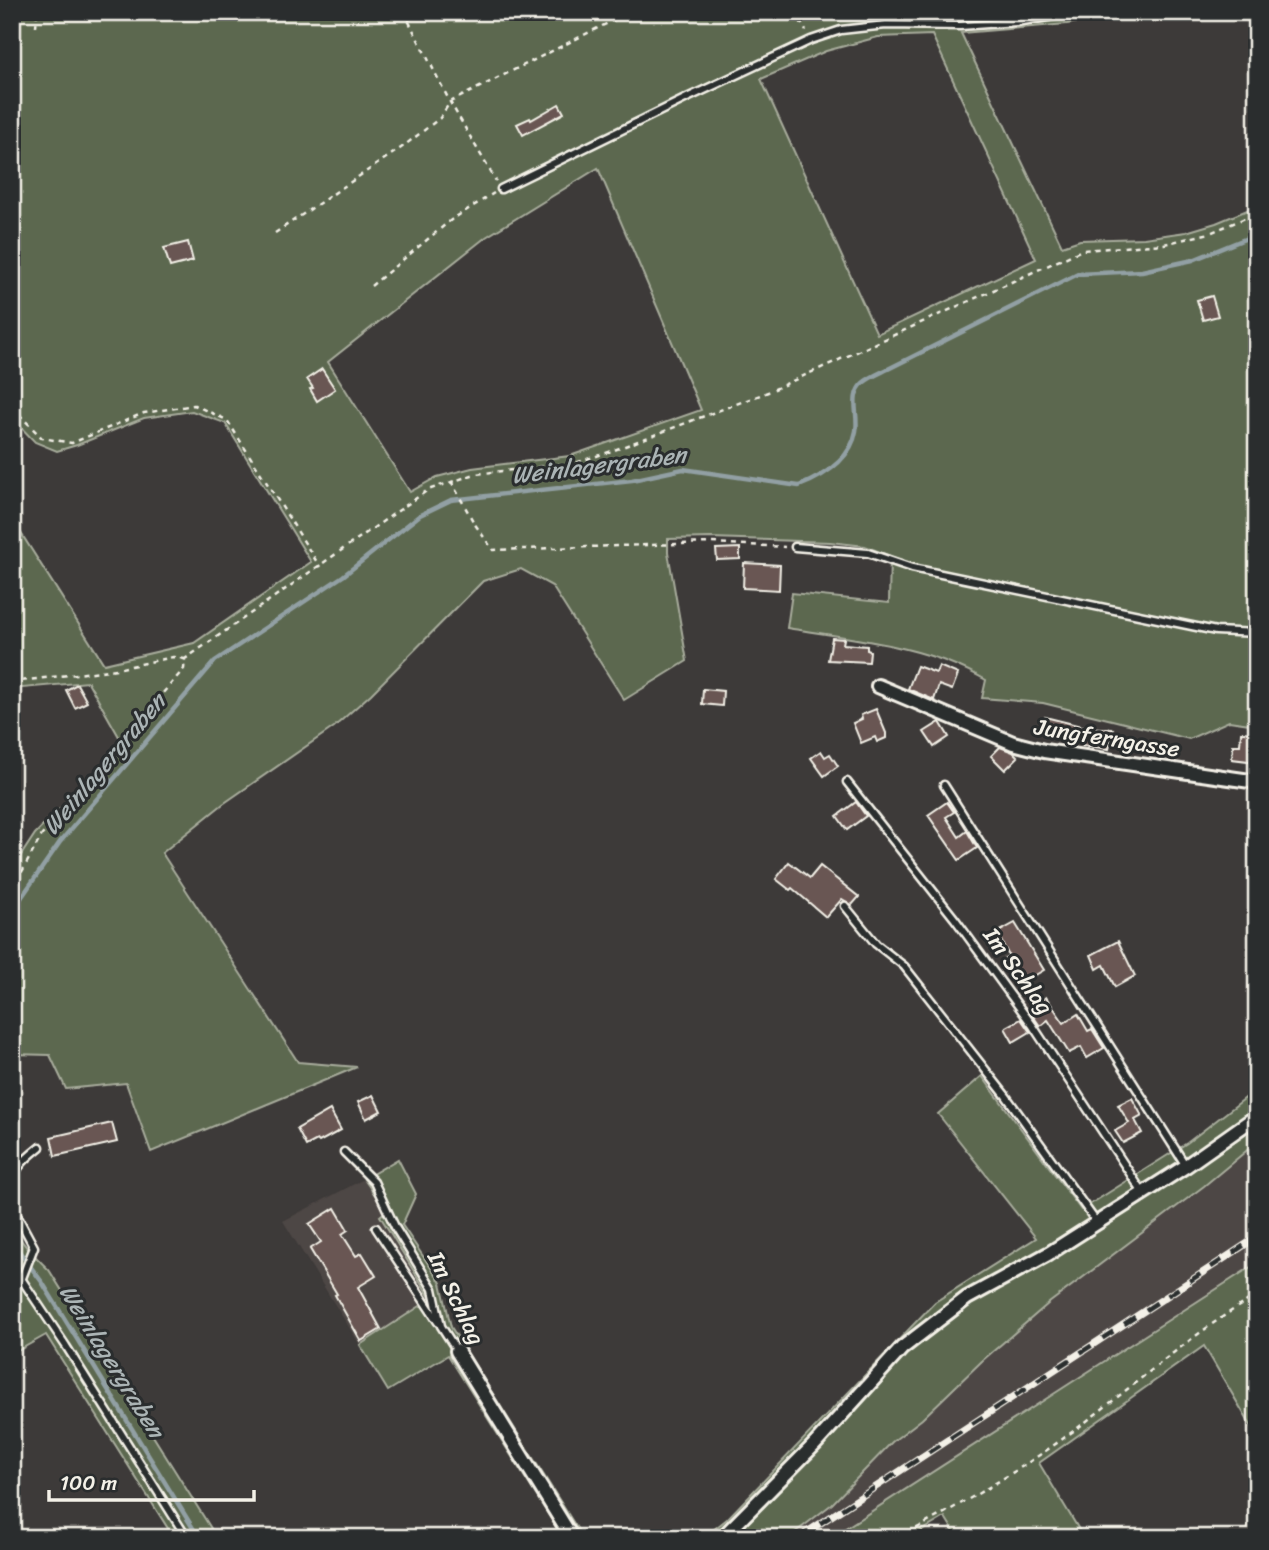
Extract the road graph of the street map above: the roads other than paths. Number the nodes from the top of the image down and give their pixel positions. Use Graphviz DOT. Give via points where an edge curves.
graph roads {
  1 [pos="1080,12"];
  2 [pos="501,189"];
  3 [pos="795,547"];
  4 [pos="1257,634"];
  5 [pos="878,686"];
  6 [pos="847,782"];
  7 [pos="1257,782"];
  8 [pos="944,785"];
  9 [pos="845,906"];
  10 [pos="1257,1116"];
  11 [pos="40,1147"];
  12 [pos="344,1152"];
  13 [pos="1186,1166"];
  14 [pos="12,1180"];
  15 [pos="1143,1193"];
  16 [pos="12,1206"];
  17 [pos="1097,1223"];
  18 [pos="376,1228"];
  19 [pos="12,1265"];
  20 [pos="22,1278"];
  21 [pos="441,1326"];
  22 [pos="457,1352"];
  23 [pos="187,1538"];
  24 [pos="572,1538"];
  25 [pos="722,1538"];
  1 -- 2 [label="lane" via="1016,22 841,30 811,40"];
  3 -- 4 [label="lane" via="868,553 912,568 1203,629"];
  5 -- 7 [label="street, Jungferngasse" via="1013,743 1044,751"];
  6 -- 15 [label="lane, Im Schlag" via="1033,1026"];
  8 -- 13 [label="lane, Im Schlag"];
  9 -- 17 [label="lane" via="876,944 904,966"];
  10 -- 13 [label="street"];
  11 -- 14 [label="lane" via="24,1160"];
  12 -- 21 [label="lane, Im Schlag" via="374,1182 433,1289"];
  13 -- 15 [label="street"];
  15 -- 17 [label="street"];
  16 -- 20 [label="lane" via="34,1247"];
  17 -- 25 [label="street" via="967,1298 902,1348"];
  18 -- 21 [label="lane"];
  19 -- 20 [label="lane"];
  20 -- 23 [label="lane"];
  21 -- 22 [label="lane, Im Schlag"];
  22 -- 24 [label="street, Im Schlag"];
}
